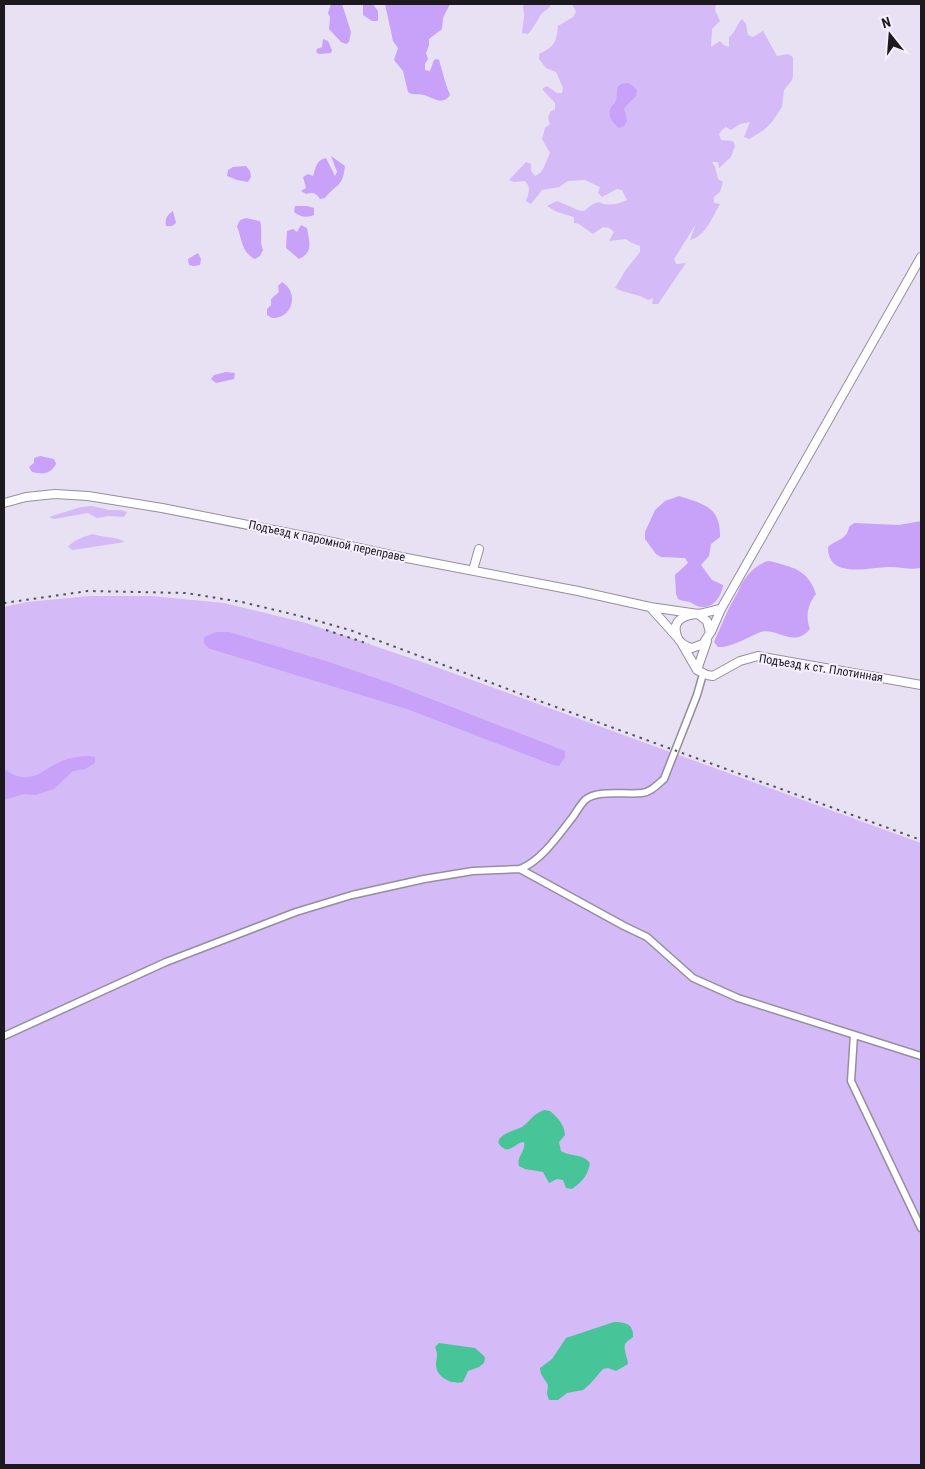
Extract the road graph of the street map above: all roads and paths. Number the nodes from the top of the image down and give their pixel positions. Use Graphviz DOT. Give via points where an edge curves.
graph roads {
  1 [pos="921,257"];
  2 [pos="4,503"];
  3 [pos="479,549"];
  4 [pos="473,570"];
  5 [pos="650,607"];
  6 [pos="721,609"];
  7 [pos="698,614"];
  8 [pos="709,636"];
  9 [pos="679,640"];
  10 [pos="700,672"];
  11 [pos="921,685"];
  12 [pos="520,869"];
  13 [pos="854,1035"];
  14 [pos="4,1036"];
  15 [pos="921,1056"];
  16 [pos="921,1228"];
  1 -- 6 [label="street"];
  2 -- 4 [label="street, Подъезд к паромной переправе" via="55,494 88,496"];
  3 -- 4 [label="street"];
  4 -- 5 [label="street, Подъезд к паромной переправе"];
  5 -- 7 [label="street, Подъезд к паромной переправе"];
  5 -- 9 [label="street"];
  6 -- 7 [label="street"];
  6 -- 8 [label="street"];
  7 -- 8 [label="street" via="708,621"];
  7 -- 9 [label="street" via="691,613 680,619 676,631"];
  8 -- 9 [label="street" via="704,644 692,648"];
  8 -- 10 [label="street"];
  9 -- 10 [label="street"];
  10 -- 11 [label="street, Подъезд к ст. Плотинная" via="713,676 740,660 758,656"];
  10 -- 12 [label="street" via="696,695 664,779 642,793 598,795 586,799 539,857"];
  12 -- 13 [label="street" via="647,937 692,978 738,998"];
  12 -- 14 [label="street" via="473,871 424,879 296,912 166,962"];
  13 -- 15 [label="street"];
  13 -- 16 [label="street" via="851,1082"];
}
